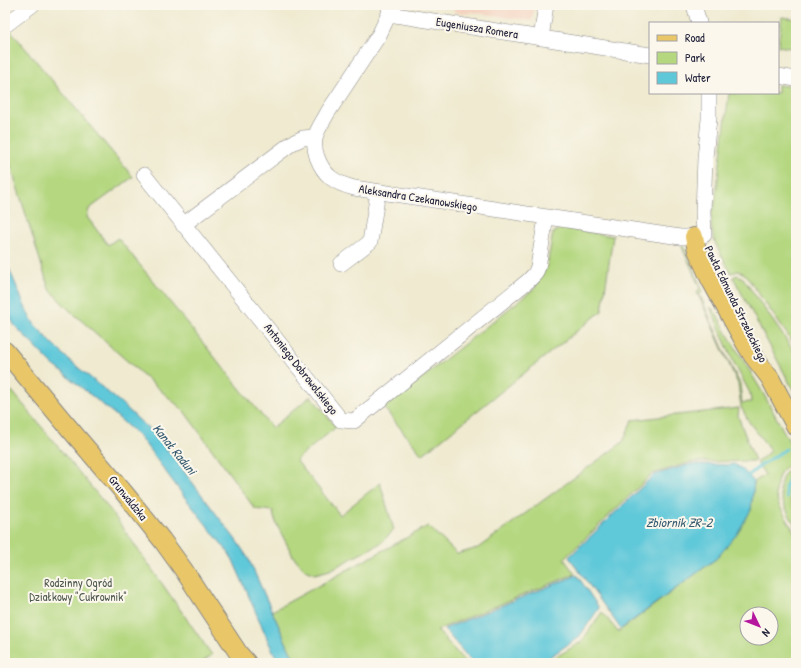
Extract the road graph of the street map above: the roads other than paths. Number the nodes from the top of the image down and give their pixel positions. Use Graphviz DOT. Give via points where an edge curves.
graph roads {
  1 [pos="32,5"];
  2 [pos="546,5"];
  3 [pos="694,5"];
  4 [pos="389,10"];
  5 [pos="699,22"];
  6 [pos="7,24"];
  7 [pos="541,38"];
  8 [pos="649,55"];
  9 [pos="779,76"];
  10 [pos="796,79"];
  11 [pos="709,94"];
  12 [pos="315,137"];
  13 [pos="144,175"];
  14 [pos="378,192"];
  15 [pos="546,217"];
  16 [pos="184,225"];
  17 [pos="699,236"];
  18 [pos="341,264"];
  19 [pos="5,351"];
  20 [pos="796,427"];
  21 [pos="243,660"];
  1 -- 6 [label="street"];
  2 -- 7 [label="street"];
  3 -- 5 [label="street"];
  4 -- 7 [label="street, Eugeniusza Romera"];
  4 -- 12 [label="street" via="374,43 328,112"];
  7 -- 8 [label="street, Eugeniusza Romera"];
  9 -- 10 [label="street"];
  11 -- 17 [label="street, Pawła Edmunda Strzeleckiego" via="703,213"];
  12 -- 14 [label="street, Aleksandra Czekanowskiego" via="318,159 330,177 345,186"];
  12 -- 16 [label="street" via="292,143"];
  13 -- 16 [label="street, Antoniego Dobrowolskiego"];
  14 -- 15 [label="street, Aleksandra Czekanowskiego"];
  14 -- 18 [label="street" via="370,242"];
  15 -- 16 [label="street, Antoniego Dobrowolskiego" via="540,259 535,274 354,421 341,420"];
  15 -- 17 [label="street, Aleksandra Czekanowskiego" via="680,237"];
  17 -- 20 [label="main road, Pawła Edmunda Strzeleckiego" via="758,345 770,378"];
  19 -- 21 [label="main road, Grunwaldzka" via="162,540"];
}
